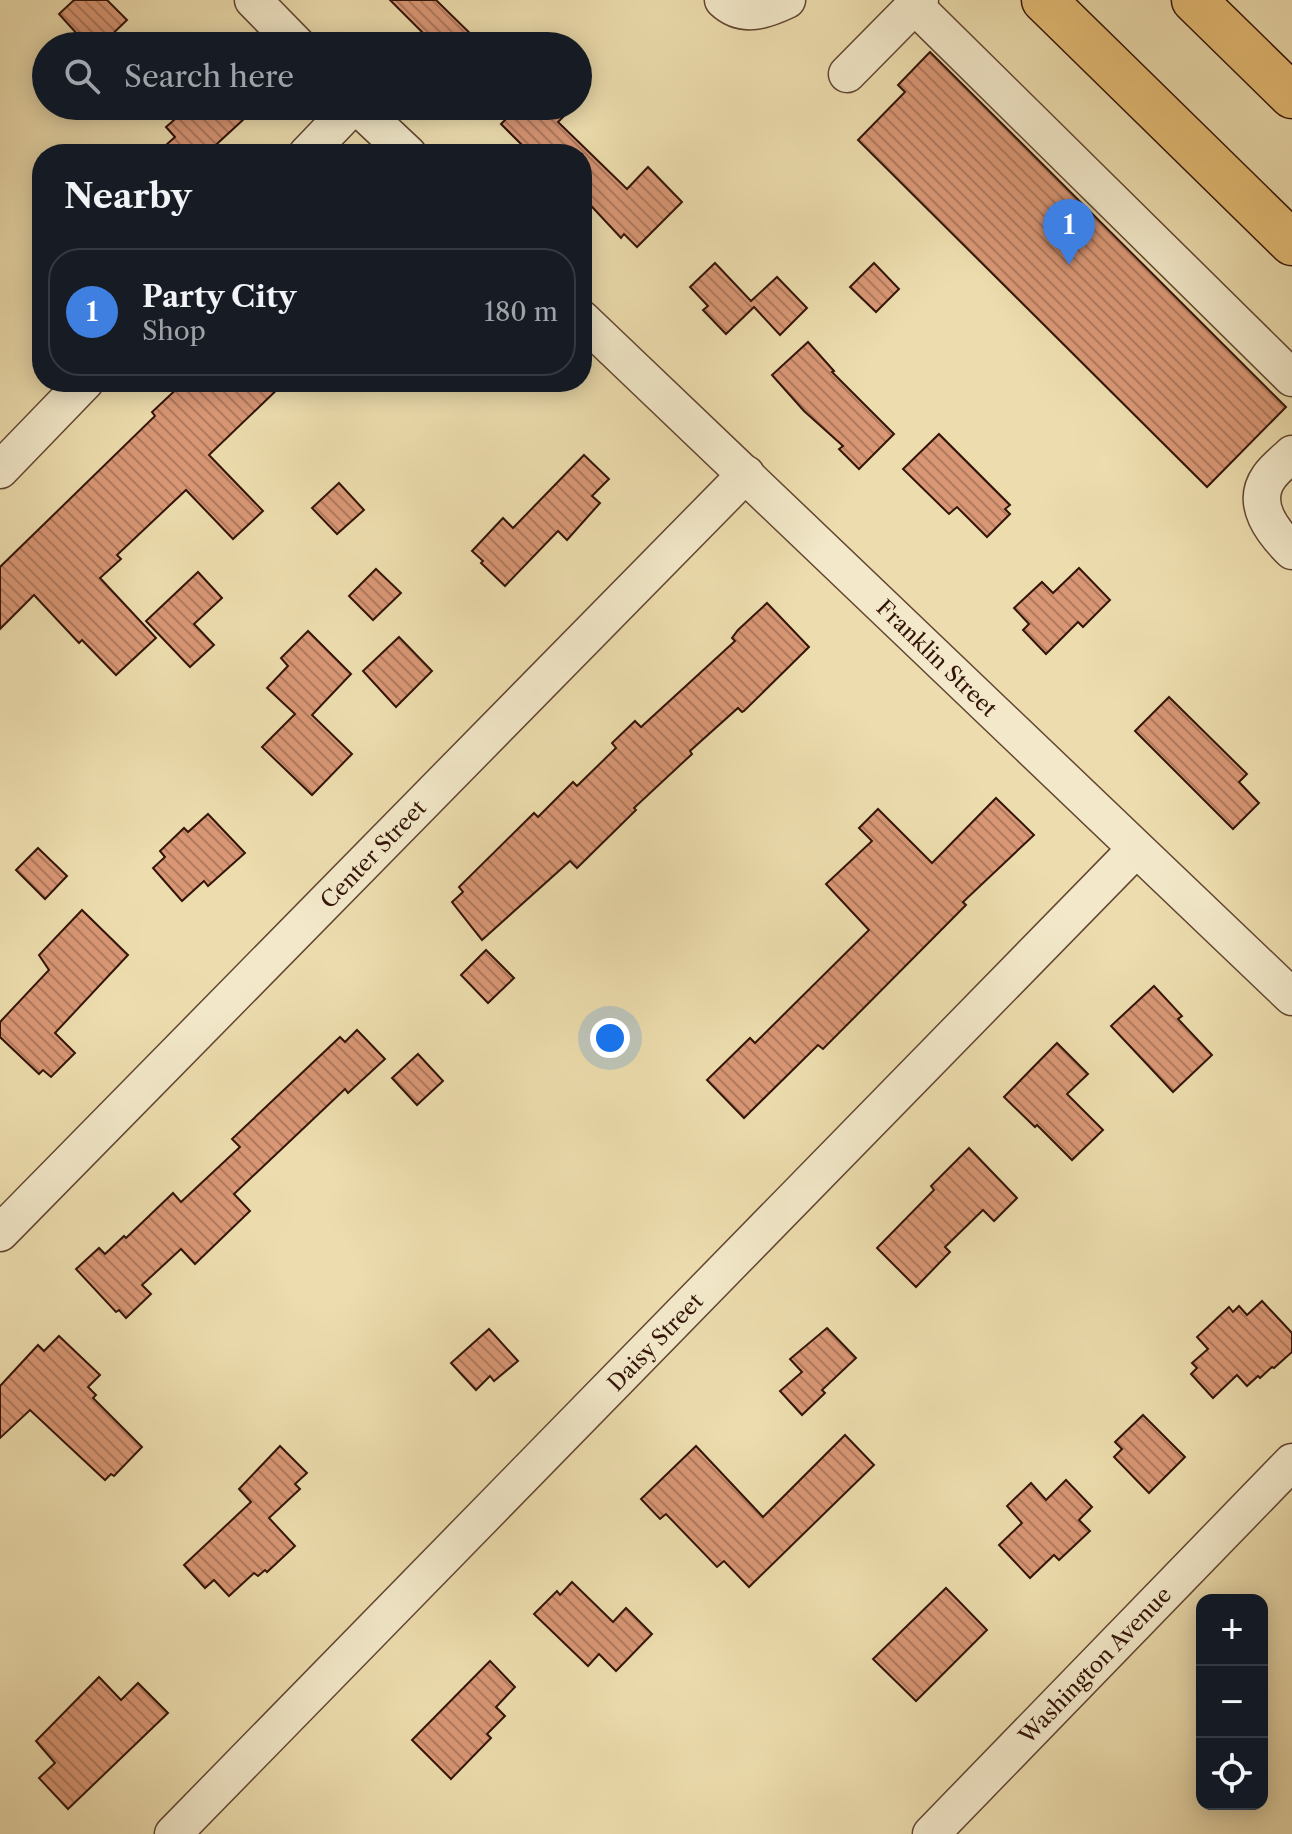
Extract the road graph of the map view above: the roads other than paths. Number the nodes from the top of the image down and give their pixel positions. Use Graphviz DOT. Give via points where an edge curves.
graph roads {
  1 [pos="254,0"];
  2 [pos="723,0"];
  3 [pos="787,0"];
  4 [pos="1044,0"];
  5 [pos="1194,0"];
  6 [pos="917,3"];
  7 [pos="285,32"];
  8 [pos="847,74"];
  9 [pos="1292,96"];
  10 [pos="341,120"];
  11 [pos="370,120"];
  12 [pos="317,144"];
  13 [pos="397,144"];
  14 [pos="1292,243"];
  15 [pos="592,328"];
  16 [pos="1292,378"];
  17 [pos="75,392"];
  18 [pos="1292,454"];
  19 [pos="0,470"];
  20 [pos="746,474"];
  21 [pos="1292,551"];
  22 [pos="1136,849"];
  23 [pos="1292,997"];
  24 [pos="0,1233"];
  25 [pos="1292,1462"];
  26 [pos="173,1834"];
  27 [pos="931,1834"];
  1 -- 7 [label="street"];
  2 -- 3 [label="street" via="731,7 760,12"];
  4 -- 14 [label="main road"];
  5 -- 9 [label="main road"];
  6 -- 8 [label="street"];
  6 -- 16 [label="street"];
  10 -- 12 [label="street"];
  11 -- 13 [label="street"];
  15 -- 20 [label="street, Franklin Street"];
  17 -- 19 [label="street"];
  18 -- 21 [label="street" via="1267,479 1261,504 1272,531"];
  20 -- 22 [label="street, Franklin Street"];
  20 -- 24 [label="street, Center Street"];
  22 -- 23 [label="street, Franklin Street"];
  22 -- 26 [label="street, Daisy Street"];
  25 -- 27 [label="street, Washington Avenue"];
}
